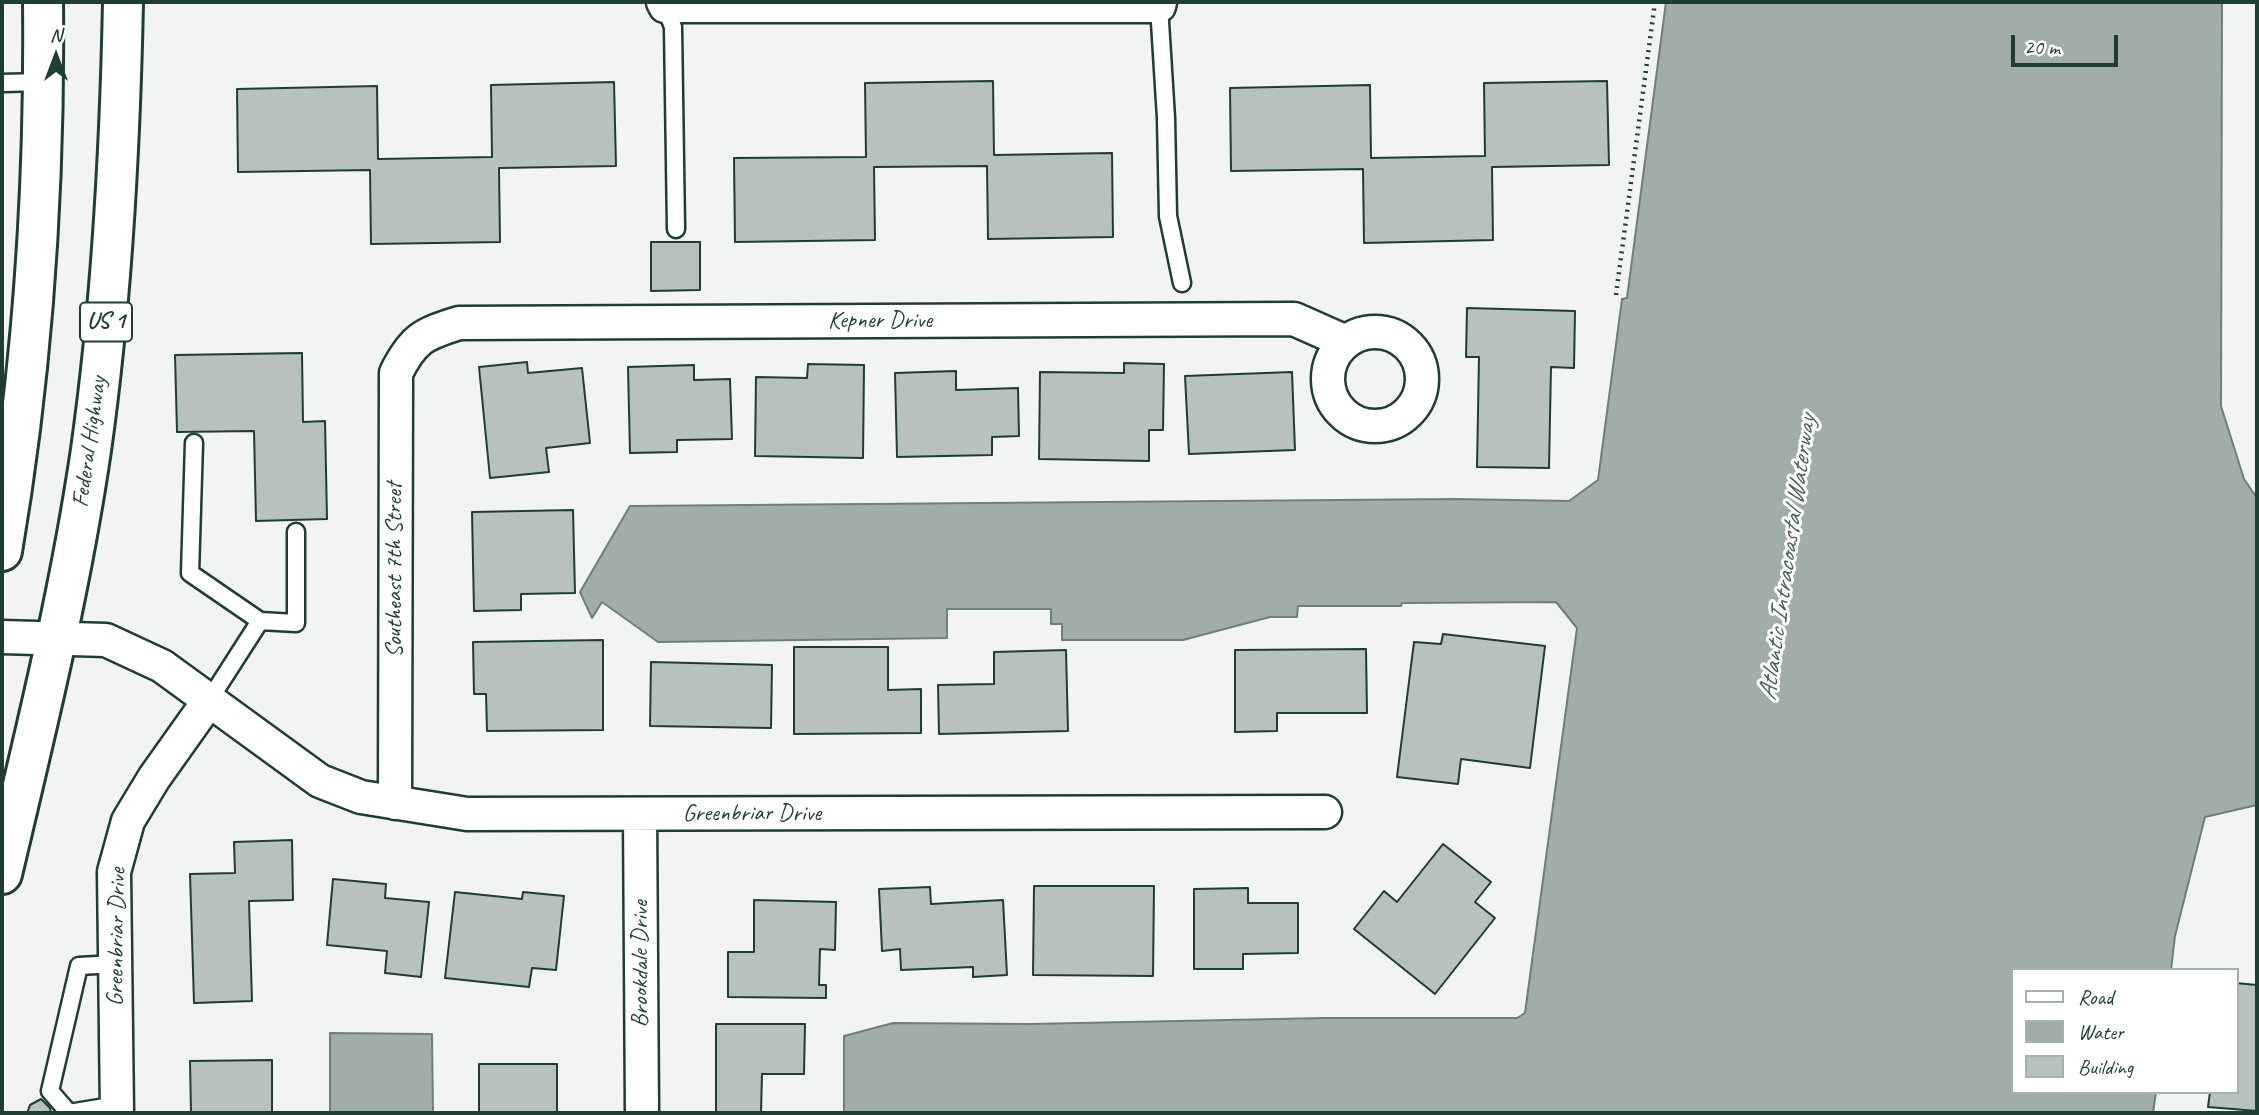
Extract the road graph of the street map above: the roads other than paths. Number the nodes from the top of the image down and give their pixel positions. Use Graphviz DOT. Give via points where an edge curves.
graph roads {
  1 [pos="43,2"];
  2 [pos="123,2"];
  3 [pos="664,4"];
  4 [pos="1160,4"];
  5 [pos="43,82"];
  6 [pos="2,83"];
  7 [pos="676,229"];
  8 [pos="1182,284"];
  9 [pos="414,342"];
  10 [pos="1346,342"];
  11 [pos="194,443"];
  12 [pos="8,472"];
  13 [pos="296,532"];
  14 [pos="2,551"];
  15 [pos="260,621"];
  16 [pos="2,637"];
  17 [pos="56,638"];
  18 [pos="208,702"];
  19 [pos="395,803"];
  20 [pos="1325,812"];
  21 [pos="640,814"];
  22 [pos="2,874"];
  23 [pos="115,964"];
  24 [pos="117,1109"];
  25 [pos="69,1113"];
  26 [pos="642,1113"];
  1 -- 5 [label="main road"];
  2 -- 17 [label="main road, Federal Highway / US 1" via="117,193 106,322 91,450"];
  3 -- 4 [label="street"];
  3 -- 7 [label="lane" via="673,27"];
  4 -- 8 [label="lane" via="1168,216"];
  5 -- 6 [label="lane"];
  5 -- 12 [label="main road" via="30,347"];
  9 -- 10 [label="street, Kepner Drive" via="459,323 1294,319"];
  9 -- 19 [label="street, Southeast 7th Street" via="396,373"];
  11 -- 15 [label="lane" via="190,573"];
  12 -- 14 [label="main road"];
  13 -- 15 [label="lane" via="296,623"];
  15 -- 18 [label="lane"];
  16 -- 17 [label="street, Greenbriar Drive"];
  17 -- 18 [label="street, Greenbriar Drive" via="106,640 162,666"];
  17 -- 22 [label="main road, Federal Highway / US 1"];
  18 -- 19 [label="street, Greenbriar Drive" via="320,781 361,797"];
  18 -- 23 [label="street, Greenbriar Drive" via="128,821 114,872"];
  19 -- 21 [label="street, Greenbriar Drive" via="467,814"];
  20 -- 21 [label="street, Greenbriar Drive"];
  21 -- 26 [label="street, Brookdale Drive"];
  23 -- 24 [label="street, Greenbriar Drive"];
  23 -- 25 [label="lane" via="79,966 50,1091"];
  24 -- 25 [label="lane"];
}
